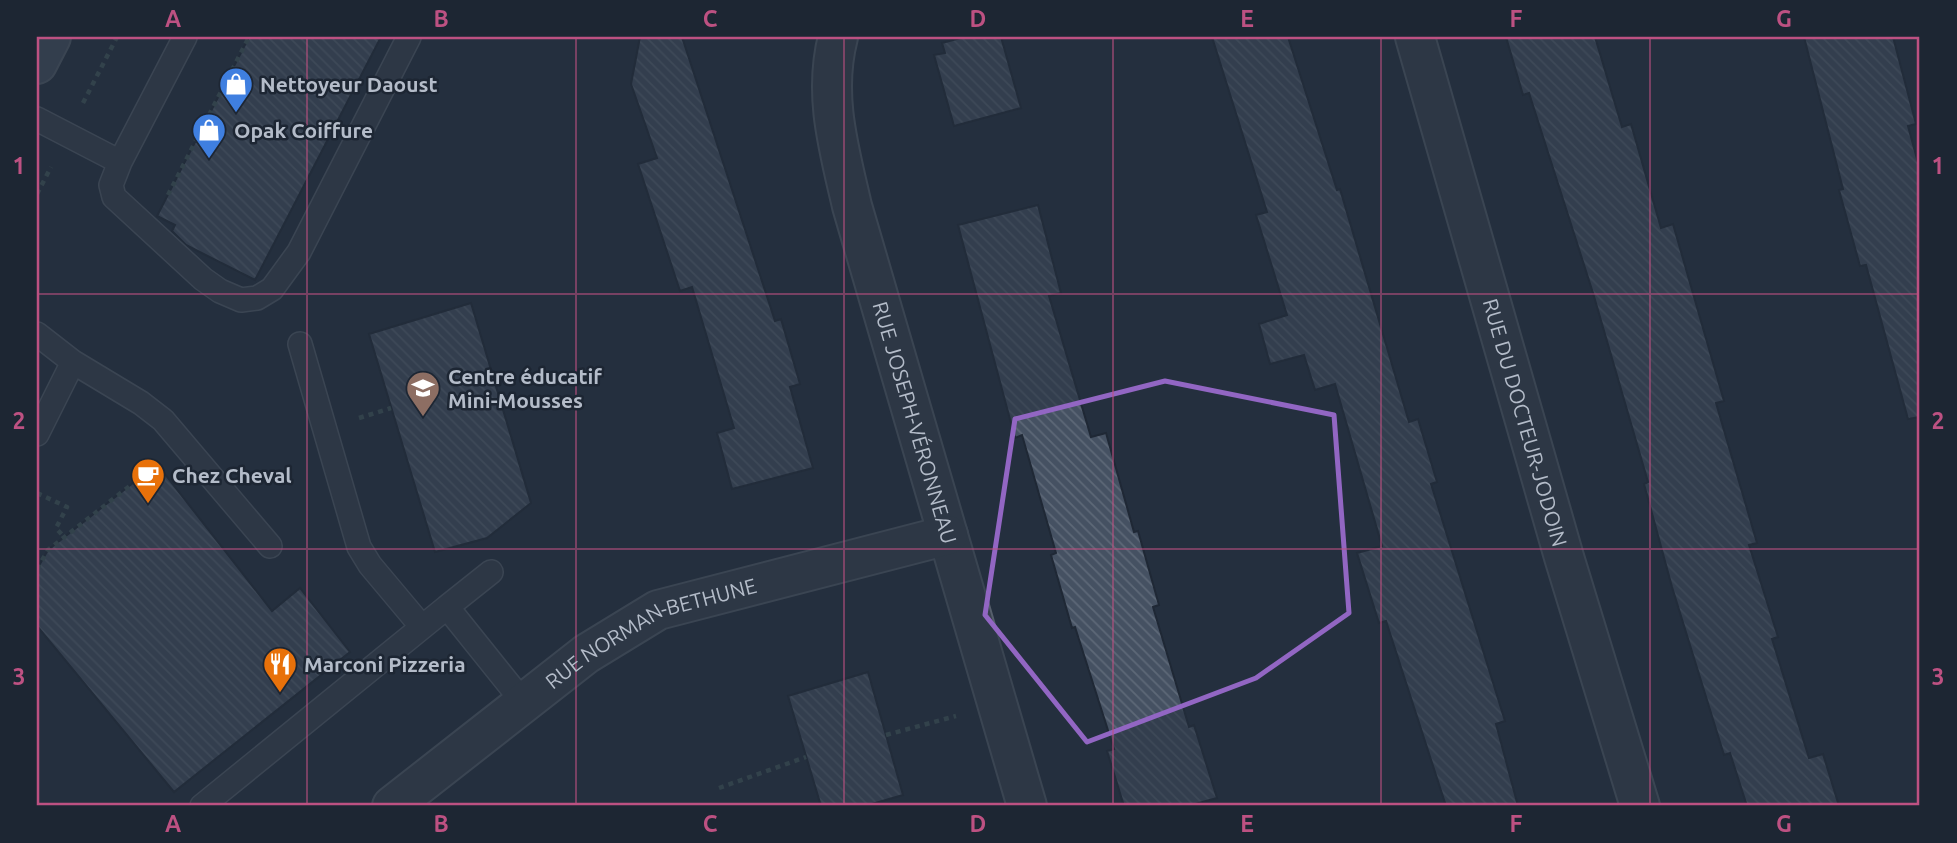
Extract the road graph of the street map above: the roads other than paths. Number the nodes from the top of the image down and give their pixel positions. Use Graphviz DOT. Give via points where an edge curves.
graph roads {
  1 [pos="51,37"];
  2 [pos="186,37"];
  3 [pos="409,37"];
  4 [pos="838,37"];
  5 [pos="1415,37"];
  6 [pos="37,65"];
  7 [pos="37,119"];
  8 [pos="120,162"];
  9 [pos="37,334"];
  10 [pos="300,344"];
  11 [pos="73,362"];
  12 [pos="37,434"];
  13 [pos="948,535"];
  14 [pos="270,546"];
  15 [pos="491,572"];
  16 [pos="447,607"];
  17 [pos="422,627"];
  18 [pos="524,703"];
  19 [pos="202,806"];
  20 [pos="393,806"];
  21 [pos="1027,806"];
  22 [pos="1640,806"];
  1 -- 6 [label="street"];
  2 -- 8 [label="lane"];
  3 -- 8 [label="lane" via="299,252 272,289 257,298 241,300 220,292 114,197 111,185"];
  4 -- 13 [label="street, RUE JOSEPH-VÉRONNEAU" via="832,65 833,123 852,206"];
  5 -- 22 [label="street, RUE DU DOCTEUR-JODOIN"];
  7 -- 8 [label="lane"];
  9 -- 11 [label="lane"];
  10 -- 17 [label="lane" via="359,547"];
  11 -- 12 [label="lane"];
  11 -- 14 [label="lane" via="163,420"];
  13 -- 18 [label="street, RUE NORMAN-BETHUNE" via="658,610 605,641"];
  13 -- 21 [label="street, RUE JOSEPH-VÉRONNEAU"];
  15 -- 16 [label="lane"];
  16 -- 17 [label="lane"];
  16 -- 18 [label="lane"];
  17 -- 19 [label="lane"];
  18 -- 20 [label="street, RUE NORMAN-BETHUNE"];
}
